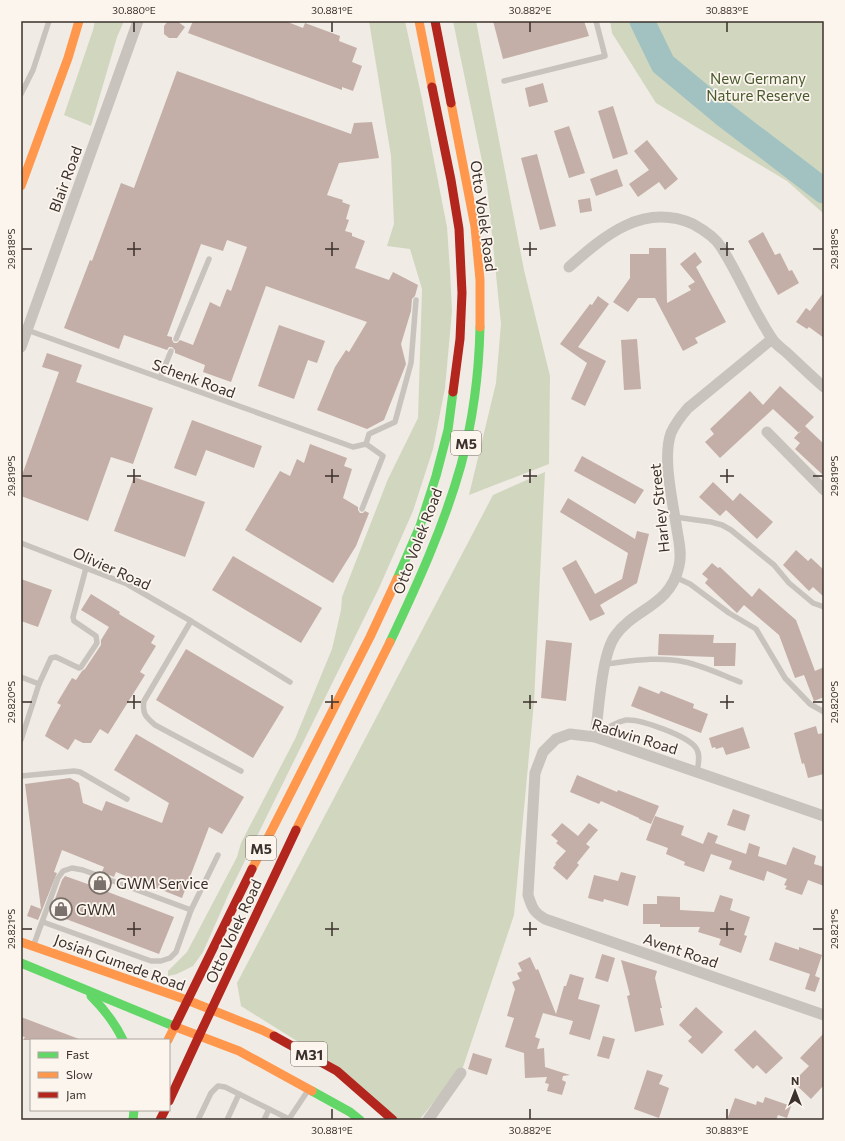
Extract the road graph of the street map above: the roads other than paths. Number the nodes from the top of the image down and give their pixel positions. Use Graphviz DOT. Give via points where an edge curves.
graph roads {
  1 [pos="49,21"];
  2 [pos="79,21"];
  3 [pos="138,21"];
  4 [pos="419,21"];
  5 [pos="435,21"];
  6 [pos="596,21"];
  7 [pos="504,81"];
  8 [pos="21,94"];
  9 [pos="21,186"];
  10 [pos="209,259"];
  11 [pos="569,267"];
  12 [pos="416,300"];
  13 [pos="27,330"];
  14 [pos="176,339"];
  15 [pos="772,339"];
  16 [pos="21,346"];
  17 [pos="171,352"];
  18 [pos="160,378"];
  19 [pos="824,388"];
  20 [pos="767,432"];
  21 [pos="366,444"];
  22 [pos="823,487"];
  23 [pos="362,509"];
  24 [pos="675,517"];
  25 [pos="21,544"];
  26 [pos="86,568"];
  27 [pos="675,577"];
  28 [pos="824,607"];
  29 [pos="191,620"];
  30 [pos="605,664"];
  31 [pos="21,677"];
  32 [pos="290,682"];
  33 [pos="740,682"];
  34 [pos="39,684"];
  35 [pos="824,712"];
  36 [pos="595,737"];
  37 [pos="21,740"];
  38 [pos="241,771"];
  39 [pos="697,772"];
  40 [pos="21,776"];
  41 [pos="127,799"];
  42 [pos="824,816"];
  43 [pos="218,855"];
  44 [pos="532,907"];
  45 [pos="191,910"];
  46 [pos="43,922"];
  47 [pos="21,942"];
  48 [pos="33,946"];
  49 [pos="21,963"];
  50 [pos="86,991"];
  51 [pos="187,1000"];
  52 [pos="212,1010"];
  53 [pos="824,1015"];
  54 [pos="175,1026"];
  55 [pos="199,1036"];
  56 [pos="123,1039"];
  57 [pos="168,1039"];
  58 [pos="461,1073"];
  59 [pos="309,1090"];
  60 [pos="239,1094"];
  61 [pos="170,1098"];
  62 [pos="269,1109"];
  63 [pos="140,1111"];
  64 [pos="164,1111"];
  65 [pos="290,1119"];
  66 [pos="135,1120"];
  67 [pos="160,1120"];
  68 [pos="198,1120"];
  69 [pos="227,1120"];
  70 [pos="264,1120"];
  71 [pos="360,1120"];
  72 [pos="393,1120"];
  73 [pos="428,1120"];
  1 -- 8 [label="lane" via="34,70"];
  2 -- 9 [label="main road"];
  3 -- 13 [label="street, Blair Road"];
  4 -- 51 [label="main road, Otto Volek Road / M5" via="459,229 462,293 460,339 448,430 420,526 400,573"];
  5 -- 52 [label="main road, Otto Volek Road / M5" via="475,227 479,260 478,344 466,444 437,536 412,594 294,833"];
  6 -- 7 [label="lane" via="605,56"];
  10 -- 14 [label="lane"];
  11 -- 15 [label="street" via="619,228 646,217 688,222 720,245"];
  12 -- 21 [label="lane" via="411,363 395,422 369,434"];
  13 -- 16 [label="street, Blair Road"];
  13 -- 18 [label="lane, Schenk Road"];
  15 -- 19 [label="street"];
  15 -- 24 [label="street, Harley Street" via="688,408 677,421 668,447"];
  17 -- 18 [label="lane"];
  18 -- 21 [label="lane, Schenk Road" via="353,447"];
  20 -- 22 [label="street"];
  21 -- 23 [label="lane" via="383,456"];
  24 -- 27 [label="street, Harley Street" via="680,550"];
  24 -- 28 [label="lane" via="711,522 731,530 774,565 789,583 814,603"];
  25 -- 26 [label="lane, Olivier Road"];
  26 -- 29 [label="lane, Olivier Road" via="127,584"];
  26 -- 34 [label="lane" via="73,617 74,621 96,636 97,642 79,668 51,658"];
  27 -- 30 [label="street, Harley Street" via="662,597 625,625 615,636"];
  27 -- 35 [label="lane" via="690,584 756,629 785,678 810,704"];
  29 -- 32 [label="lane, Olivier Road"];
  29 -- 38 [label="lane" via="144,701 143,709 155,725"];
  30 -- 33 [label="lane" via="650,659 684,662"];
  30 -- 36 [label="street, Harley Street"];
  31 -- 34 [label="lane"];
  34 -- 37 [label="lane"];
  36 -- 39 [label="street, Radwin Road"];
  36 -- 39 [label="lane" via="604,729 625,720 649,724 666,730 696,748 699,754"];
  36 -- 44 [label="street, Radwin Road" via="570,734 556,739 543,752 535,773 528,895"];
  39 -- 42 [label="street, Radwin Road"];
  40 -- 41 [label="lane" via="80,772"];
  43 -- 45 [label="lane"];
  44 -- 53 [label="street, Avent Road" via="536,914 545,919"];
  45 -- 46 [label="lane" via="176,952 170,958 161,961 151,961"];
  45 -- 46 [label="lane" via="72,868 63,870 58,878"];
  46 -- 48 [label="lane"];
  47 -- 48 [label="main road, Josiah Gumede Road / M31"];
  48 -- 51 [label="main road, Josiah Gumede Road / M31"];
  49 -- 50 [label="main road, M31"];
  50 -- 54 [label="main road, M31"];
  50 -- 56 [label="main road" via="109,1015"];
  51 -- 52 [label="main road, Josiah Gumede Road / M31"];
  51 -- 54 [label="main road, M5"];
  52 -- 55 [label="main road, M5"];
  52 -- 72 [label="main road, Josiah Gumede Road / M31" via="262,1030 337,1071"];
  54 -- 55 [label="main road, M31"];
  54 -- 57 [label="main road, M5"];
  55 -- 59 [label="main road, M31" via="239,1051"];
  55 -- 61 [label="main road, M5"];
  58 -- 73 [label="street"];
  59 -- 65 [label="lane"];
  59 -- 71 [label="main road, M31"];
  60 -- 62 [label="lane"];
  60 -- 68 [label="lane" via="218,1086 211,1093"];
  60 -- 69 [label="lane"];
  62 -- 65 [label="lane"];
  62 -- 70 [label="lane"];
  63 -- 66 [label="main road"];
  64 -- 67 [label="main road"];
}
